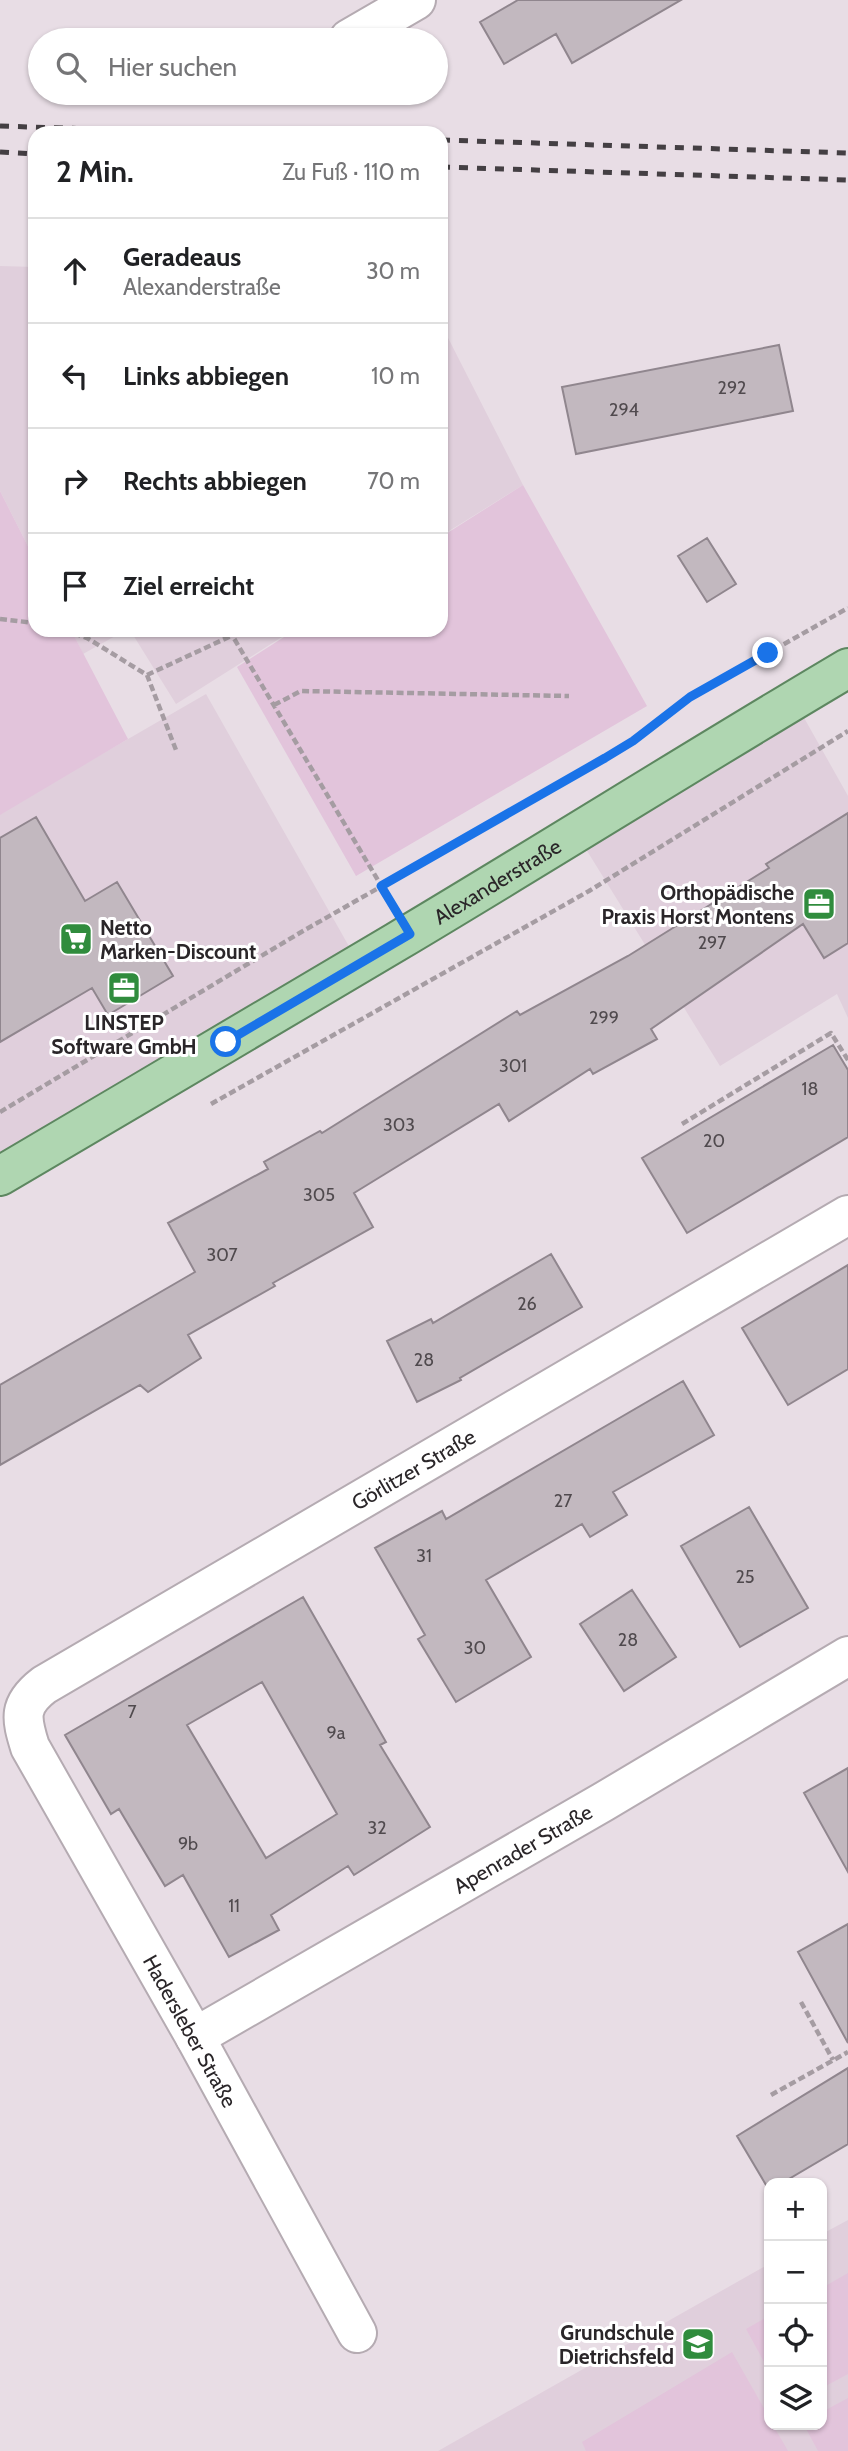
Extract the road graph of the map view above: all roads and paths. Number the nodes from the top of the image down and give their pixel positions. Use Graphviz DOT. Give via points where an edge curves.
graph roads {
  1 [pos="416,0"];
  2 [pos="368,28"];
  3 [pos="848,608"];
  4 [pos="0,619"];
  5 [pos="28,622"];
  6 [pos="84,637"];
  7 [pos="222,637"];
  8 [pos="232,637"];
  9 [pos="848,668"];
  10 [pos="147,675"];
  11 [pos="569,696"];
  12 [pos="274,705"];
  13 [pos="848,731"];
  14 [pos="176,750"];
  15 [pos="381,886"];
  16 [pos="410,934"];
  17 [pos="848,1060"];
  18 [pos="204,1108"];
  19 [pos="0,1112"];
  20 [pos="682,1124"];
  21 [pos="0,1177"];
  22 [pos="848,1215"];
  23 [pos="848,1656"];
  24 [pos="12,1729"];
  25 [pos="802,2002"];
  26 [pos="195,2037"];
  27 [pos="848,2052"];
  28 [pos="833,2060"];
  29 [pos="771,2095"];
  30 [pos="357,2333"];
  1 -- 2 [label="street"];
  3 -- 15 [label="path" via="690,697 605,758"];
  4 -- 5 [label="path"];
  6 -- 10 [label="path"];
  7 -- 10 [label="path"];
  8 -- 12 [label="path"];
  9 -- 16 [label="main road, Alexanderstraße"];
  10 -- 14 [label="path"];
  11 -- 12 [label="path" via="301,691"];
  12 -- 15 [label="path"];
  13 -- 18 [label="path" via="589,891"];
  15 -- 16 [label="path"];
  15 -- 19 [label="path"];
  16 -- 21 [label="main road, Alexanderstraße"];
  17 -- 20 [label="path" via="831,1033"];
  22 -- 24 [label="street, Görlitzer Straße" via="44,1685 30,1696"];
  23 -- 26 [label="street, Apenrader Straße"];
  24 -- 26 [label="street, Hadersleber Straße" via="30,1747"];
  25 -- 28 [label="path"];
  26 -- 30 [label="street, Hadersleber Straße"];
  27 -- 28 [label="path"];
  28 -- 29 [label="path"];
}
